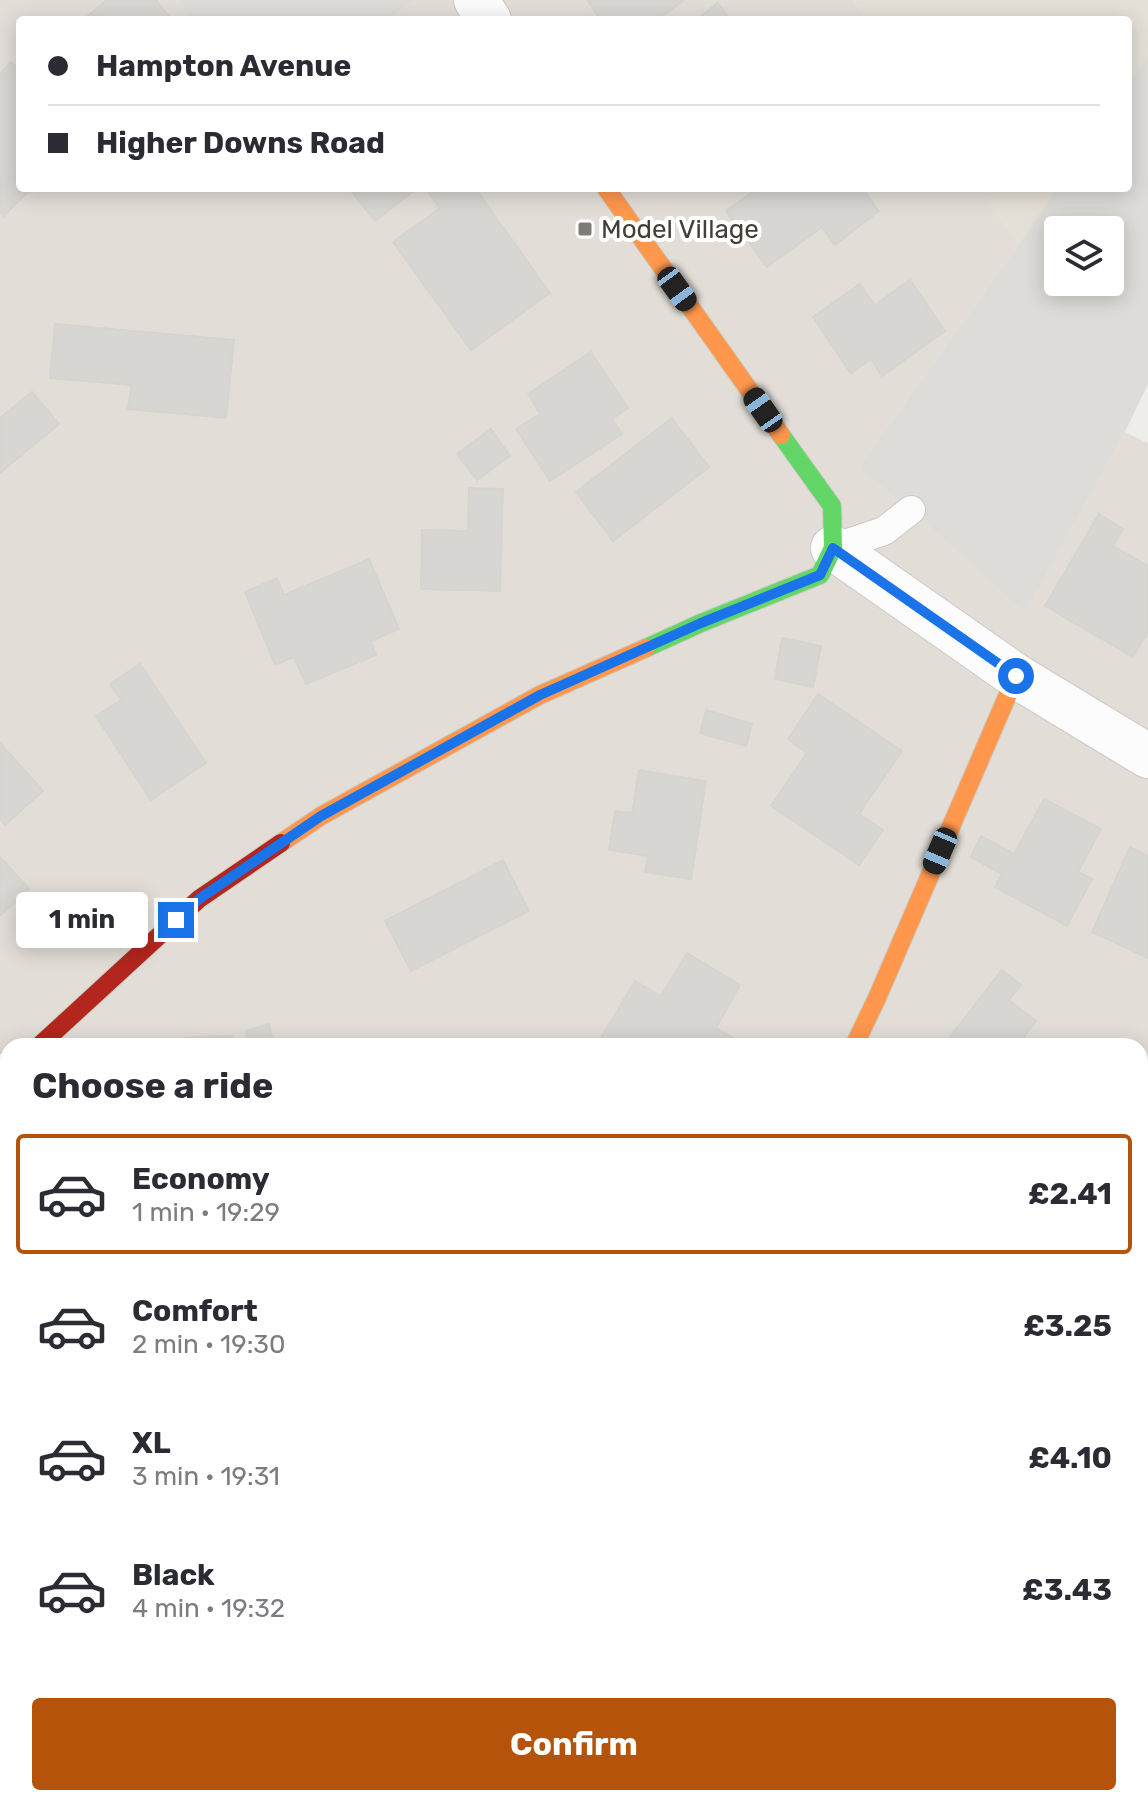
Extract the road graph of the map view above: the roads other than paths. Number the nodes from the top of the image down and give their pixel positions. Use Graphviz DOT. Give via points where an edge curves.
graph roads {
  1 [pos="609,192"];
  2 [pos="911,510"];
  3 [pos="833,548"];
  4 [pos="1016,676"];
  5 [pos="1148,756"];
  6 [pos="48,1038"];
  7 [pos="858,1038"];
  1 -- 3 [label="street" via="832,506"];
  2 -- 3 [label="lane" via="884,531"];
  3 -- 4 [label="street"];
  3 -- 6 [label="street" via="820,575 540,695 321,816 199,899"];
  4 -- 5 [label="street"];
  4 -- 7 [label="street"];
}
